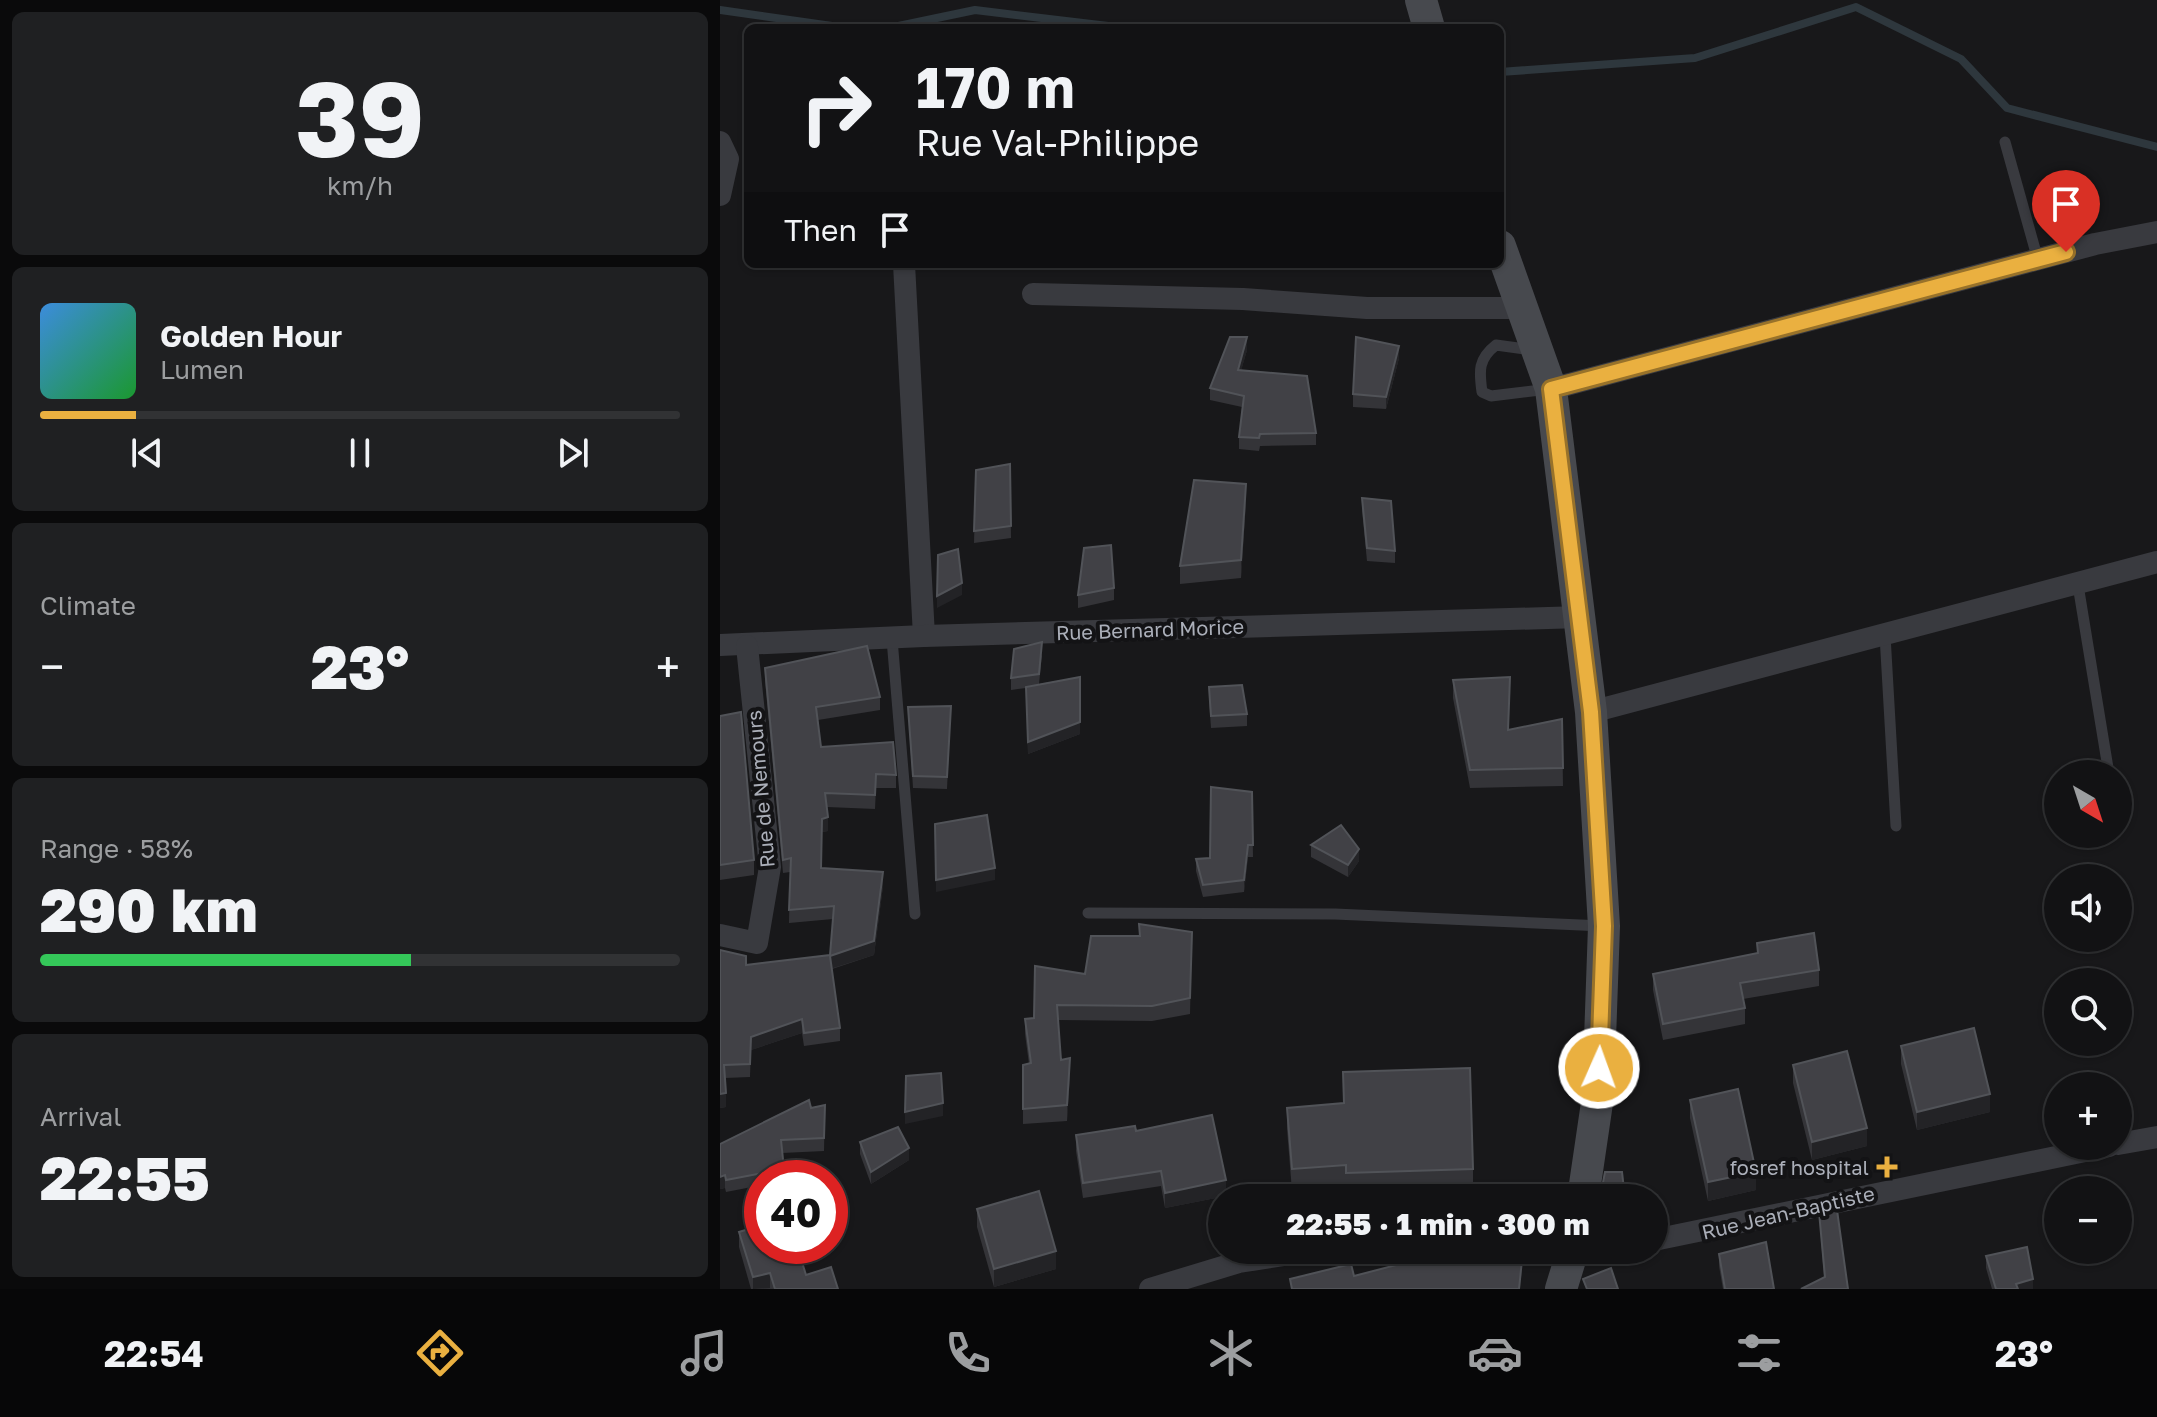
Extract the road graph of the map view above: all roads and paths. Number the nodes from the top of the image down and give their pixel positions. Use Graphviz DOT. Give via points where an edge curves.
graph roads {
  1 [pos="1421,0"];
  2 [pos="1428,24"];
  3 [pos="720,142"];
  4 [pos="2005,142"];
  5 [pos="720,195"];
  6 [pos="2157,232"];
  7 [pos="1504,258"];
  8 [pos="2038,261"];
  9 [pos="904,268"];
  10 [pos="1033,294"];
  11 [pos="1520,308"];
  12 [pos="1536,350"];
  13 [pos="1551,389"];
  14 [pos="2157,562"];
  15 [pos="2078,585"];
  16 [pos="1581,617"];
  17 [pos="1885,635"];
  18 [pos="924,636"];
  19 [pos="892,639"];
  20 [pos="720,645"];
  21 [pos="747,646"];
  22 [pos="1591,712"];
  23 [pos="2107,760"];
  24 [pos="1896,826"];
  25 [pos="1088,913"];
  26 [pos="915,914"];
  27 [pos="1604,926"];
  28 [pos="720,935"];
  29 [pos="2157,1137"];
  30 [pos="2132,1141"];
  31 [pos="2044,1159"];
  32 [pos="1585,1184"];
  33 [pos="1668,1237"];
  34 [pos="1232,1264"];
  35 [pos="1574,1264"];
  36 [pos="1150,1289"];
  37 [pos="1561,1289"];
  1 -- 2 [label="street"];
  3 -- 5 [label="street" via="728,159"];
  4 -- 8 [label="lane"];
  6 -- 8 [label="street"];
  7 -- 11 [label="street"];
  8 -- 13 [label="street"];
  9 -- 18 [label="street"];
  10 -- 11 [label="street" via="1367,308"];
  11 -- 12 [label="street"];
  12 -- 13 [label="street"];
  12 -- 13 [label="lane" via="1496,345 1483,355 1482,392 1491,396"];
  13 -- 16 [label="street"];
  14 -- 15 [label="street"];
  15 -- 17 [label="street"];
  15 -- 23 [label="lane"];
  16 -- 18 [label="street, Rue Bernard Morice"];
  16 -- 22 [label="street"];
  17 -- 22 [label="street"];
  17 -- 24 [label="lane"];
  18 -- 19 [label="street, Rue Bernard Morice"];
  19 -- 21 [label="street, Rue Bernard Morice"];
  19 -- 26 [label="lane"];
  20 -- 21 [label="street, Rue Bernard Morice"];
  21 -- 28 [label="street, Rue de Nemours" via="770,867 757,943"];
  22 -- 27 [label="street"];
  25 -- 27 [label="lane" via="1335,914"];
  27 -- 32 [label="street" via="1598,1096"];
  29 -- 30 [label="street"];
  31 -- 33 [label="street, Rue Jean-Baptiste"];
  34 -- 36 [label="street"];
  35 -- 37 [label="street"];
}
